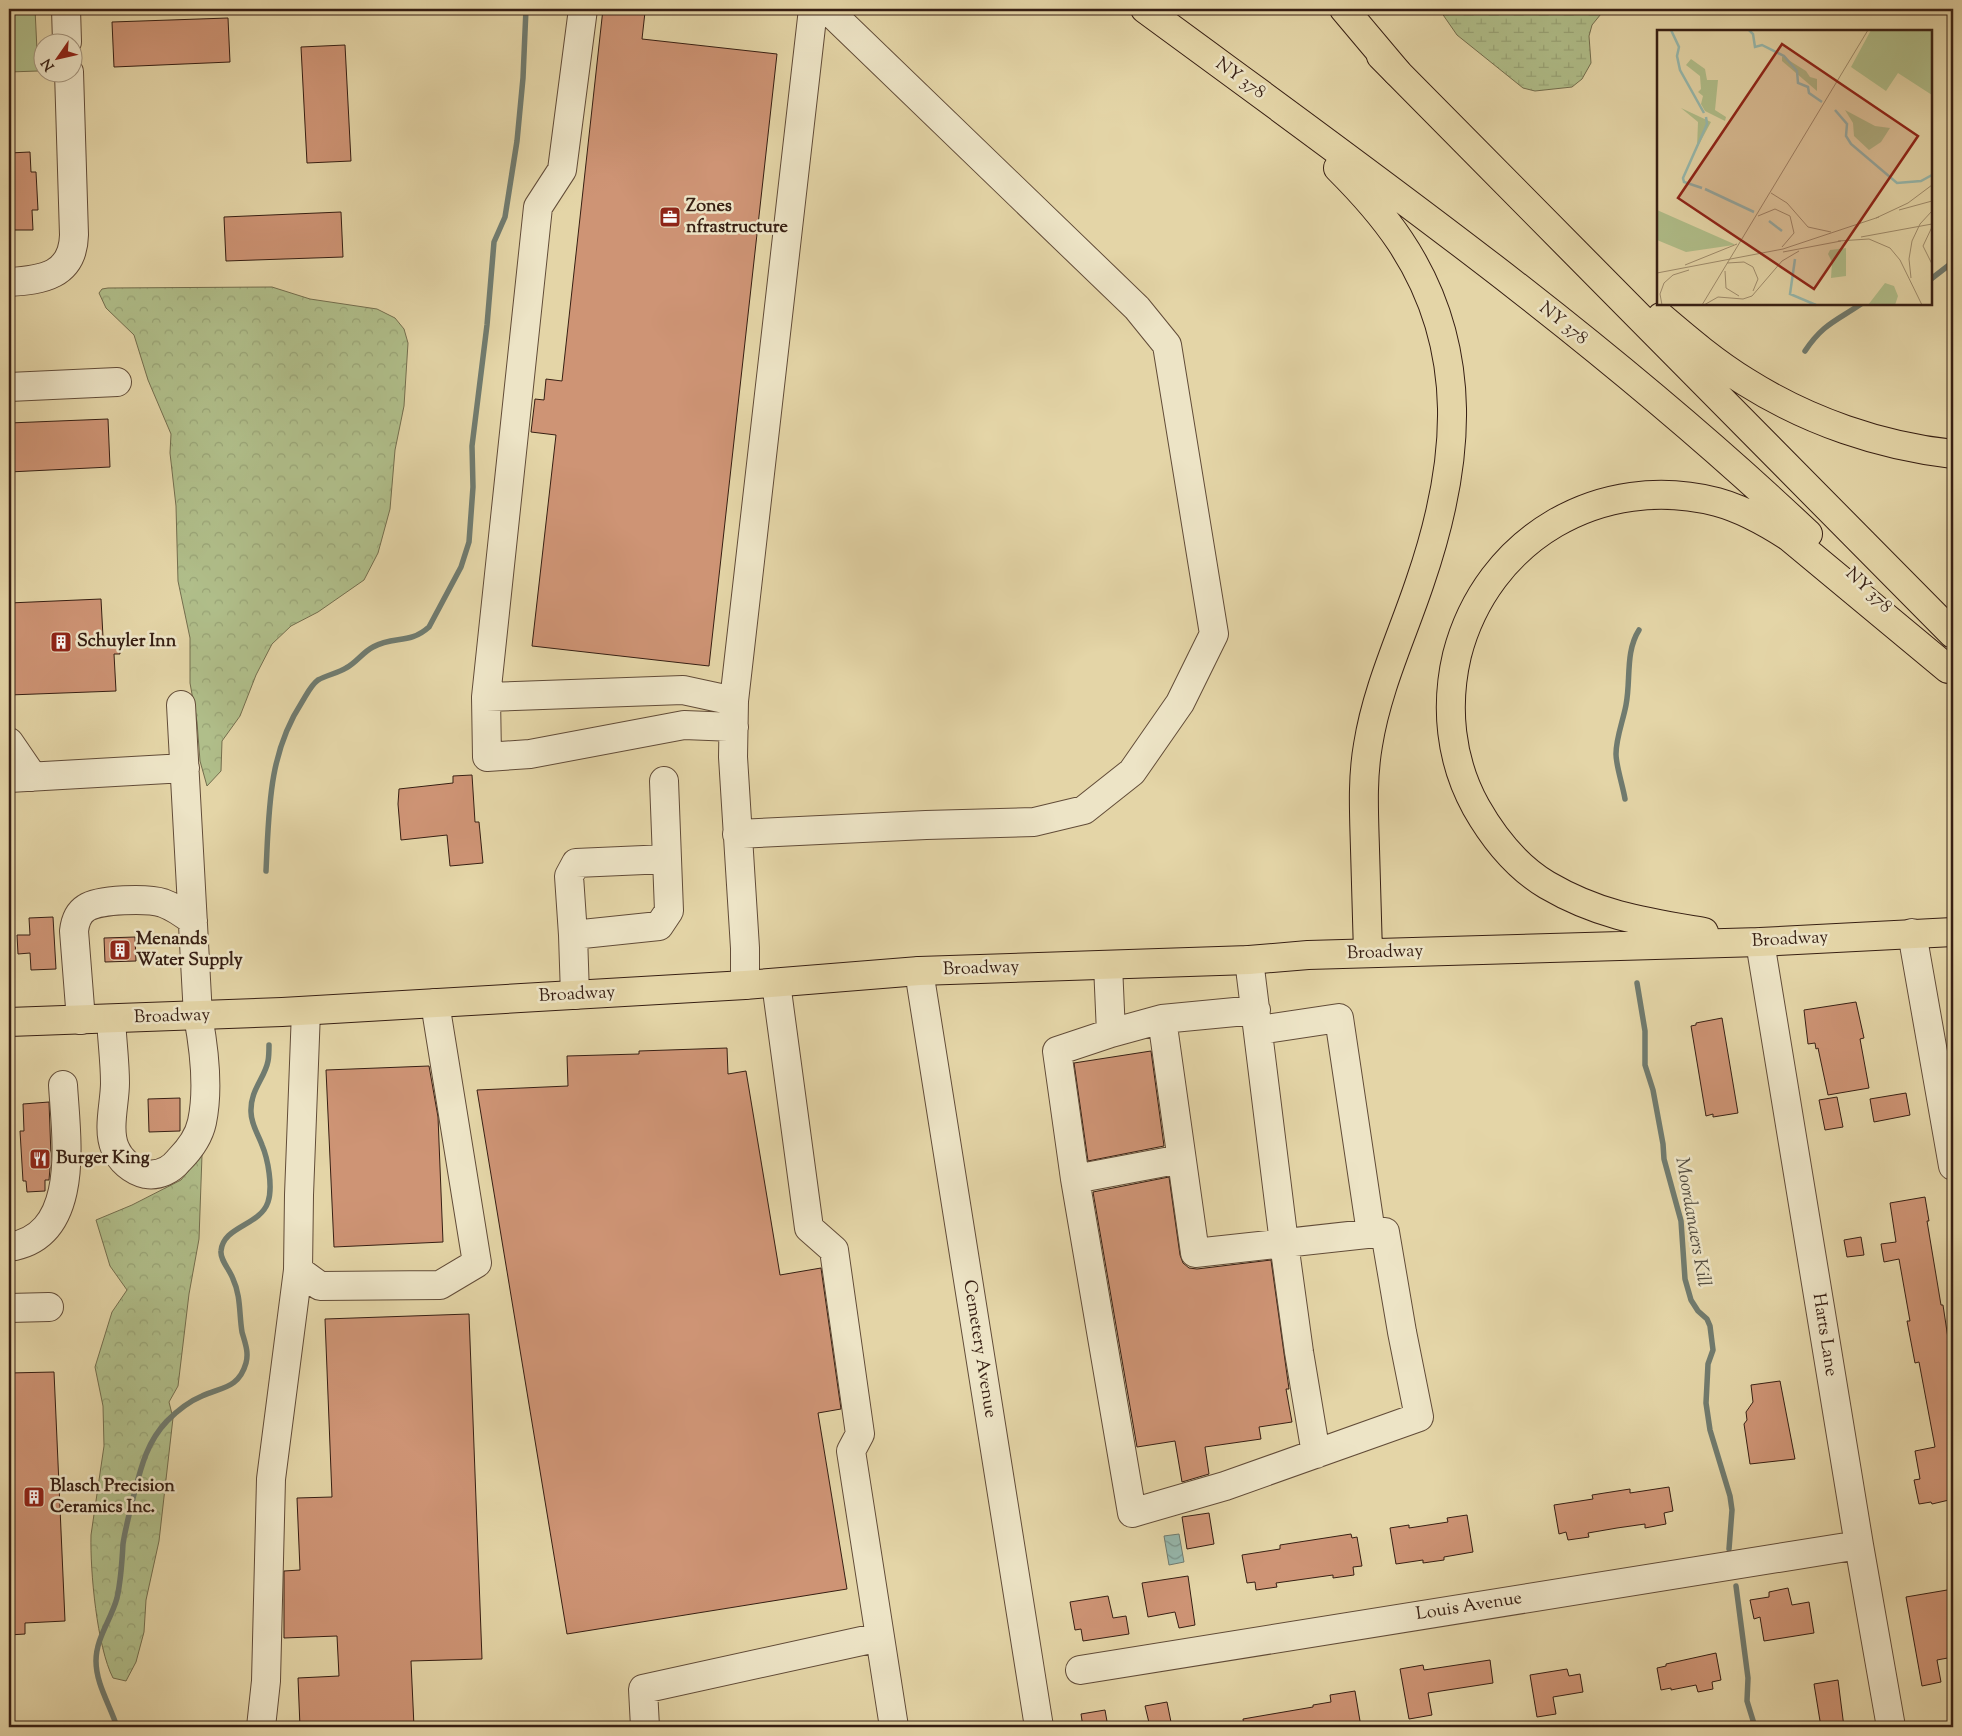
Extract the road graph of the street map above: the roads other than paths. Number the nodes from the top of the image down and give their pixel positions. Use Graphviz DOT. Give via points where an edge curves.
graph roads {
  1 [pos="66,9"];
  2 [pos="583,9"];
  3 [pos="812,9"];
  4 [pos="827,9"];
  5 [pos="1145,9"];
  6 [pos="1334,9"];
  7 [pos="1344,9"];
  8 [pos="67,32"];
  9 [pos="1198,48"];
  10 [pos="1397,72"];
  11 [pos="68,82"];
  12 [pos="1525,202"];
  13 [pos="9,282"];
  14 [pos="117,382"];
  15 [pos="9,387"];
  16 [pos="1953,454"];
  17 [pos="1953,634"];
  18 [pos="1951,671"];
  19 [pos="486,697"];
  20 [pos="181,705"];
  21 [pos="734,714"];
  22 [pos="9,742"];
  23 [pos="185,768"];
  24 [pos="21,778"];
  25 [pos="664,781"];
  26 [pos="737,834"];
  27 [pos="667,858"];
  28 [pos="193,921"];
  29 [pos="1953,932"];
  30 [pos="1912,934"];
  31 [pos="573,935"];
  32 [pos="1953,938"];
  33 [pos="1760,942"];
  34 [pos="1368,953"];
  35 [pos="1249,960"];
  36 [pos="1108,965"];
  37 [pos="919,971"];
  38 [pos="776,983"];
  39 [pos="745,985"];
  40 [pos="575,995"];
  41 [pos="435,1003"];
  42 [pos="306,1011"];
  43 [pos="198,1016"];
  44 [pos="111,1019"];
  45 [pos="1162,1019"];
  46 [pos="81,1020"];
  47 [pos="1257,1020"];
  48 [pos="9,1022"];
  49 [pos="1111,1033"];
  50 [pos="63,1085"];
  51 [pos="1181,1158"];
  52 [pos="1953,1166"];
  53 [pos="1075,1179"];
  54 [pos="1371,1233"];
  55 [pos="1284,1243"];
  56 [pos="9,1247"];
  57 [pos="298,1270"];
  58 [pos="48,1307"];
  59 [pos="9,1308"];
  60 [pos="1316,1454"];
  61 [pos="1858,1545"];
  62 [pos="880,1637"];
  63 [pos="1080,1670"];
  64 [pos="261,1727"];
  65 [pos="644,1727"];
  66 [pos="894,1727"];
  67 [pos="1039,1727"];
  68 [pos="1891,1727"];
  1 -- 8 [label="street"];
  2 -- 19 [label="street" via="562,170 538,208"];
  3 -- 21 [label="street"];
  4 -- 26 [label="street" via="1137,308 1167,345 1214,634 1180,703 1132,772 1084,810 1034,822"];
  5 -- 9 [label="main road, NY 378 / NY 378"];
  6 -- 10 [label="main road, NY 378 / NY 378"];
  7 -- 10 [label="main road"];
  9 -- 18 [label="main road, NY 378 / NY 378" via="1461,242 1631,378 1791,518"];
  9 -- 34 [label="main road" via="1337,167 1382,216 1401,242 1426,289 1441,328 1448,359 1453,424 1446,487 1430,553 1385,680 1367,745 1364,815"];
  10 -- 12 [label="main road, NY 378 / NY 378"];
  11 -- 13 [label="street" via="73,247 65,264 50,276"];
  12 -- 16 [label="main road" via="1690,341 1745,382 1837,427 1907,447"];
  12 -- 17 [label="main road, NY 378 / NY 378"];
  14 -- 15 [label="street"];
  18 -- 33 [label="main road" via="1789,537 1742,511 1692,497 1637,495 1583,508 1535,536 1514,554 1487,588 1470,618 1460,646 1450,705 1458,767 1468,793 1500,842 1520,864 1545,883 1601,911"];
  19 -- 21 [label="street" via="682,690"];
  19 -- 21 [label="street" via="487,757 530,754"];
  20 -- 23 [label="street"];
  21 -- 26 [label="street"];
  22 -- 24 [label="street"];
  23 -- 24 [label="street"];
  23 -- 28 [label="street"];
  25 -- 27 [label="street"];
  26 -- 39 [label="street"];
  27 -- 31 [label="street" via="669,911 659,926"];
  27 -- 31 [label="street" via="576,863 569,876"];
  28 -- 43 [label="street"];
  28 -- 46 [label="street" via="173,907 140,899 94,904 82,911 74,931"];
  29 -- 30 [label="main road, Broadway"];
  30 -- 32 [label="main road"];
  30 -- 33 [label="main road, Broadway"];
  30 -- 52 [label="street"];
  31 -- 40 [label="street"];
  33 -- 34 [label="main road, Broadway"];
  33 -- 61 [label="street, Harts Lane"];
  34 -- 35 [label="main road, Broadway"];
  35 -- 36 [label="main road, Broadway"];
  35 -- 47 [label="street"];
  36 -- 37 [label="main road, Broadway"];
  36 -- 49 [label="street"];
  37 -- 38 [label="main road, Broadway"];
  37 -- 67 [label="street, Cemetery Avenue"];
  38 -- 39 [label="main road, Broadway"];
  38 -- 62 [label="street" via="810,1228 834,1250 860,1434 851,1451"];
  39 -- 40 [label="main road, Broadway"];
  40 -- 41 [label="main road, Broadway"];
  41 -- 42 [label="main road, Broadway"];
  41 -- 57 [label="street" via="477,1263 440,1286 320,1286"];
  42 -- 43 [label="main road, Broadway"];
  42 -- 57 [label="street"];
  43 -- 44 [label="main road, Broadway"];
  43 -- 44 [label="street" via="203,1039 205,1084 202,1122 193,1143 176,1164 165,1172 153,1174 126,1164 113,1143 115,1083"];
  44 -- 46 [label="main road, Broadway"];
  45 -- 47 [label="street"];
  45 -- 49 [label="street"];
  45 -- 51 [label="street"];
  46 -- 48 [label="main road, Broadway"];
  47 -- 54 [label="street" via="1339,1018"];
  47 -- 55 [label="street"];
  49 -- 53 [label="street" via="1057,1051"];
  50 -- 56 [label="street" via="66,1158 61,1199 43,1231 31,1241"];
  51 -- 53 [label="street"];
  51 -- 55 [label="street" via="1195,1253"];
  53 -- 60 [label="street" via="1132,1513 1225,1486"];
  54 -- 55 [label="street"];
  54 -- 60 [label="street" via="1385,1232 1419,1417"];
  55 -- 60 [label="street"];
  57 -- 64 [label="street" via="271,1479 266,1681"];
  58 -- 59 [label="street"];
  61 -- 63 [label="street, Louis Avenue"];
  61 -- 68 [label="street, Harts Lane"];
  62 -- 65 [label="street" via="643,1689"];
  62 -- 66 [label="street"];
}
